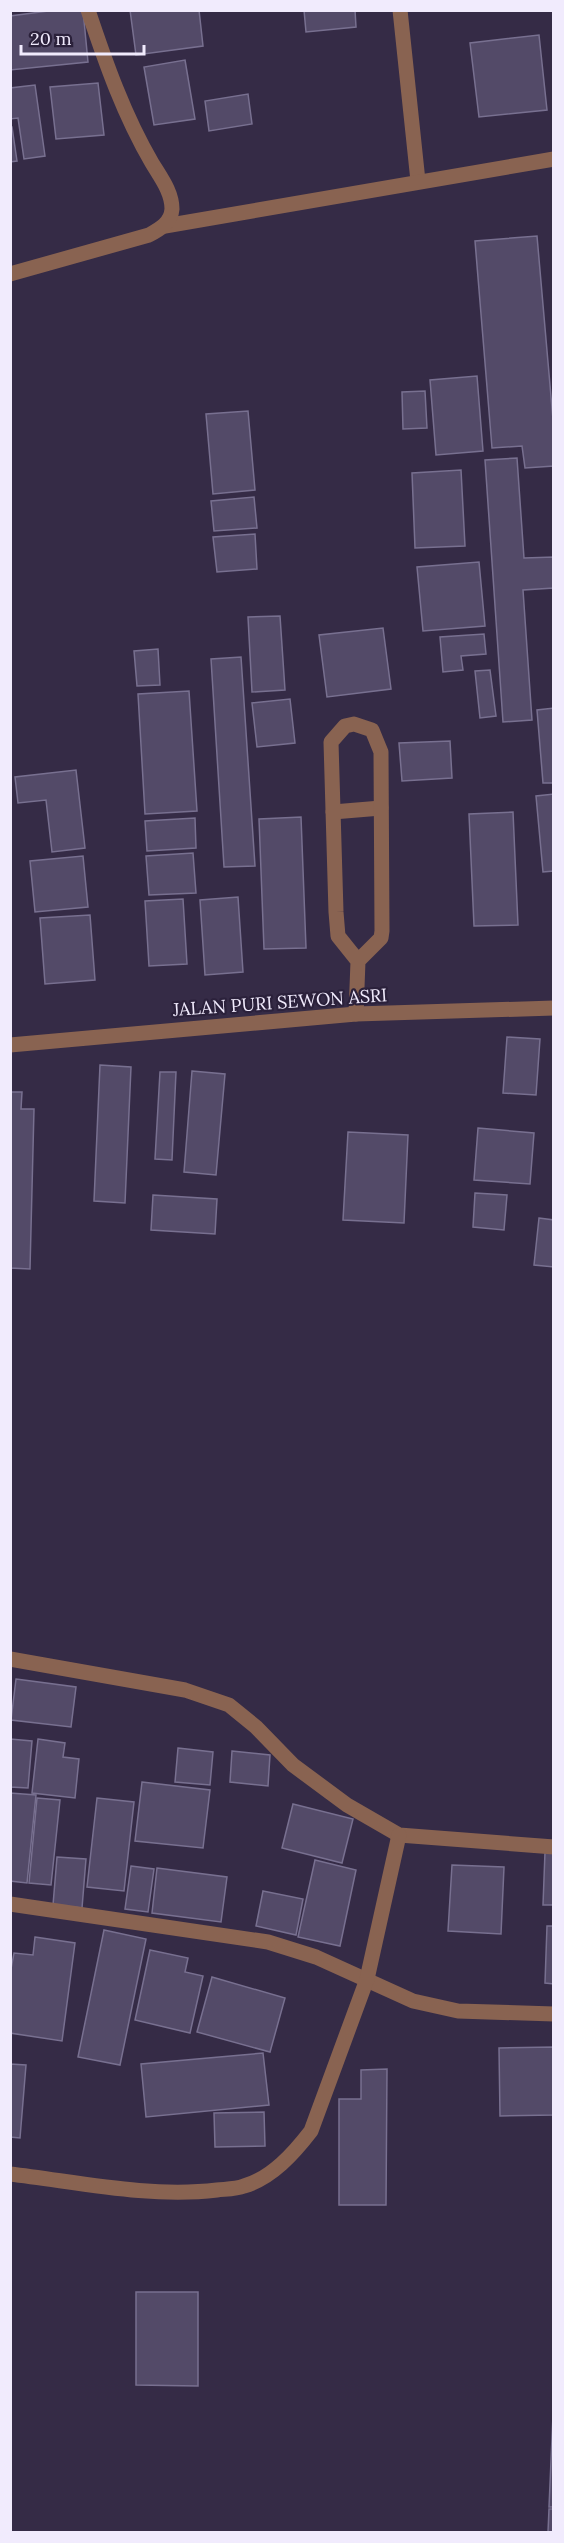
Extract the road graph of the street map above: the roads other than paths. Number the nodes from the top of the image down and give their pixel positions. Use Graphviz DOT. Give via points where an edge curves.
graph roads {
  1 [pos="88,10"];
  2 [pos="400,10"];
  3 [pos="554,159"];
  4 [pos="418,181"];
  5 [pos="165,226"];
  6 [pos="10,274"];
  7 [pos="381,808"];
  8 [pos="333,812"];
  9 [pos="358,961"];
  10 [pos="554,1008"];
  11 [pos="356,1014"];
  12 [pos="10,1045"];
  13 [pos="10,1659"];
  14 [pos="399,1835"];
  15 [pos="554,1847"];
  16 [pos="10,1904"];
  17 [pos="367,1979"];
  18 [pos="554,2014"];
  19 [pos="10,2174"];
  1 -- 5 [label="street" via="125,112 170,193 172,211"];
  2 -- 4 [label="street"];
  3 -- 4 [label="street"];
  4 -- 5 [label="street"];
  5 -- 6 [label="street" via="149,235"];
  7 -- 8 [label="street"];
  7 -- 8 [label="street" via="381,752 372,730 354,724 345,726 331,742"];
  7 -- 9 [label="street" via="381,938"];
  8 -- 9 [label="street" via="338,936"];
  9 -- 11 [label="street"];
  10 -- 11 [label="street, JALAN PURI SEWON ASRI"];
  11 -- 12 [label="street, JALAN PURI SEWON ASRI"];
  13 -- 14 [label="street" via="185,1690 229,1705 293,1765 347,1805"];
  14 -- 15 [label="street"];
  14 -- 17 [label="street"];
  16 -- 17 [label="street" via="268,1942"];
  17 -- 18 [label="street" via="412,2001 458,2011"];
  17 -- 19 [label="street" via="310,2131 272,2172 245,2186 200,2192 154,2192"];
}
